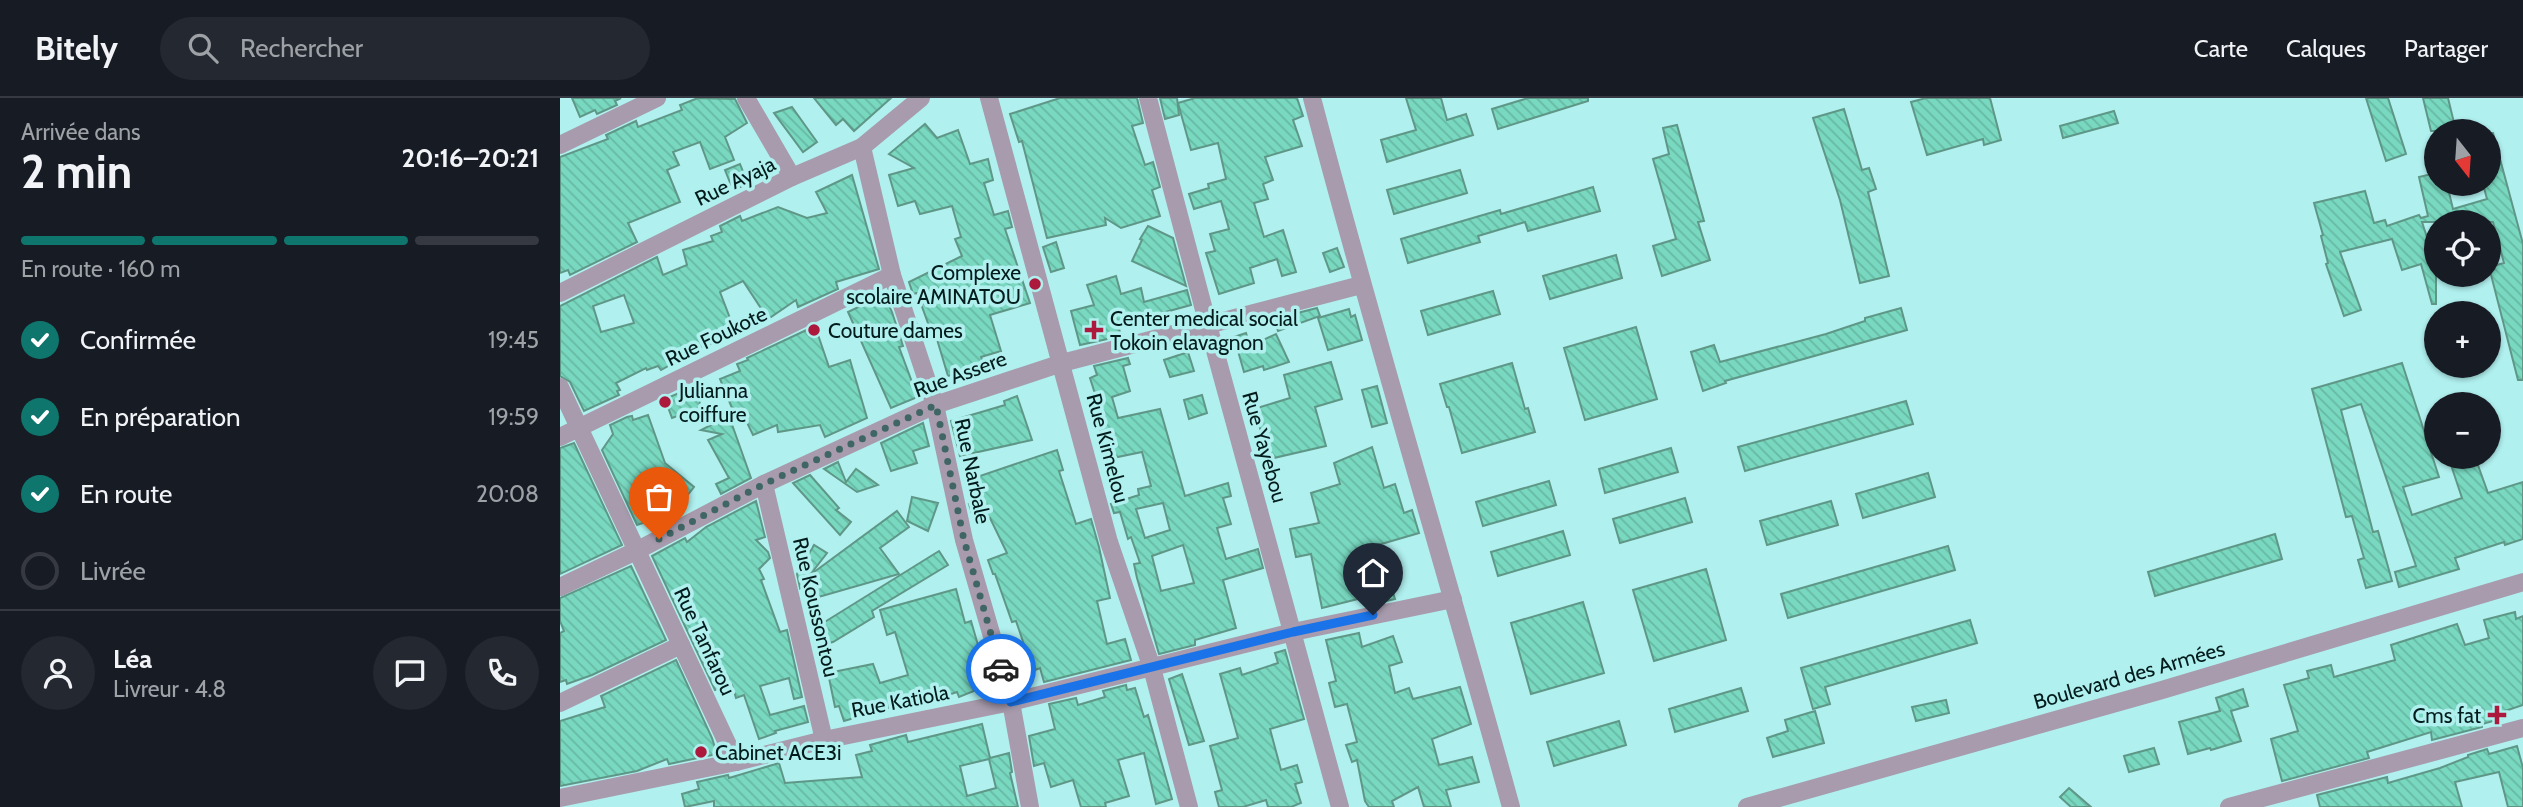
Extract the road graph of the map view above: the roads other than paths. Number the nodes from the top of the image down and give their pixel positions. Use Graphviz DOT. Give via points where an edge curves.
graph roads {
  1 [pos="657,98"];
  2 [pos="746,98"];
  3 [pos="921,98"];
  4 [pos="989,98"];
  5 [pos="1148,98"];
  6 [pos="1312,98"];
  7 [pos="560,145"];
  8 [pos="862,147"];
  9 [pos="792,177"];
  10 [pos="892,275"];
  11 [pos="1361,285"];
  12 [pos="560,293"];
  13 [pos="1208,326"];
  14 [pos="1062,363"];
  15 [pos="560,387"];
  16 [pos="936,405"];
  17 [pos="579,427"];
  18 [pos="560,437"];
  19 [pos="764,484"];
  20 [pos="638,550"];
  21 [pos="2523,582"];
  22 [pos="560,587"];
  23 [pos="1453,598"];
  24 [pos="1293,632"];
  25 [pos="681,645"];
  26 [pos="1152,668"];
  27 [pos="1011,702"];
  28 [pos="560,703"];
  29 [pos="2523,728"];
  30 [pos="824,740"];
  31 [pos="736,762"];
  32 [pos="560,798"];
  33 [pos="1030,807"];
  34 [pos="1189,807"];
  35 [pos="1340,807"];
  36 [pos="1511,807"];
  37 [pos="1747,807"];
  38 [pos="2229,807"];
  1 -- 7 [label="street"];
  2 -- 9 [label="street"];
  3 -- 8 [label="street, Rue Ayaja"];
  4 -- 14 [label="street, Rue Kimelou"];
  5 -- 13 [label="street, Rue Yayebou"];
  6 -- 11 [label="street"];
  8 -- 9 [label="street, Rue Ayaja"];
  8 -- 10 [label="street, Rue Narbale"];
  9 -- 12 [label="street, Rue Ayaja"];
  10 -- 16 [label="street, Rue Narbale"];
  10 -- 17 [label="street, Rue Foukote"];
  11 -- 13 [label="street, Rue Assere"];
  11 -- 23 [label="street"];
  13 -- 14 [label="street, Rue Assere"];
  13 -- 24 [label="street, Rue Yayebou"];
  14 -- 16 [label="street, Rue Assere"];
  14 -- 26 [label="street, Rue Kimelou" via="1110,542"];
  15 -- 17 [label="street, Rue Tanfarou"];
  16 -- 19 [label="street, Rue Assere"];
  16 -- 27 [label="street, Rue Narbale" via="964,540"];
  17 -- 18 [label="street, Rue Foukote"];
  17 -- 20 [label="street, Rue Tanfarou"];
  19 -- 20 [label="street, Rue Assere"];
  19 -- 30 [label="street, Rue Koussontou"];
  20 -- 22 [label="street, Rue Assere"];
  20 -- 25 [label="street, Rue Tanfarou"];
  21 -- 37 [label="street, Boulevard des Armées" via="2136,698"];
  23 -- 24 [label="street, Rue Katiola"];
  23 -- 36 [label="street"];
  24 -- 26 [label="street, Rue Katiola"];
  24 -- 35 [label="street, Rue Yayebou"];
  25 -- 28 [label="street"];
  25 -- 31 [label="street, Rue Tanfarou"];
  26 -- 27 [label="street, Rue Katiola"];
  26 -- 34 [label="street, Rue Kimelou"];
  27 -- 30 [label="street, Rue Katiola"];
  27 -- 33 [label="street, Rue Narbale"];
  29 -- 38 [label="street"];
  30 -- 31 [label="street, Rue Katiola"];
  31 -- 32 [label="street, Rue Katiola"];
}
